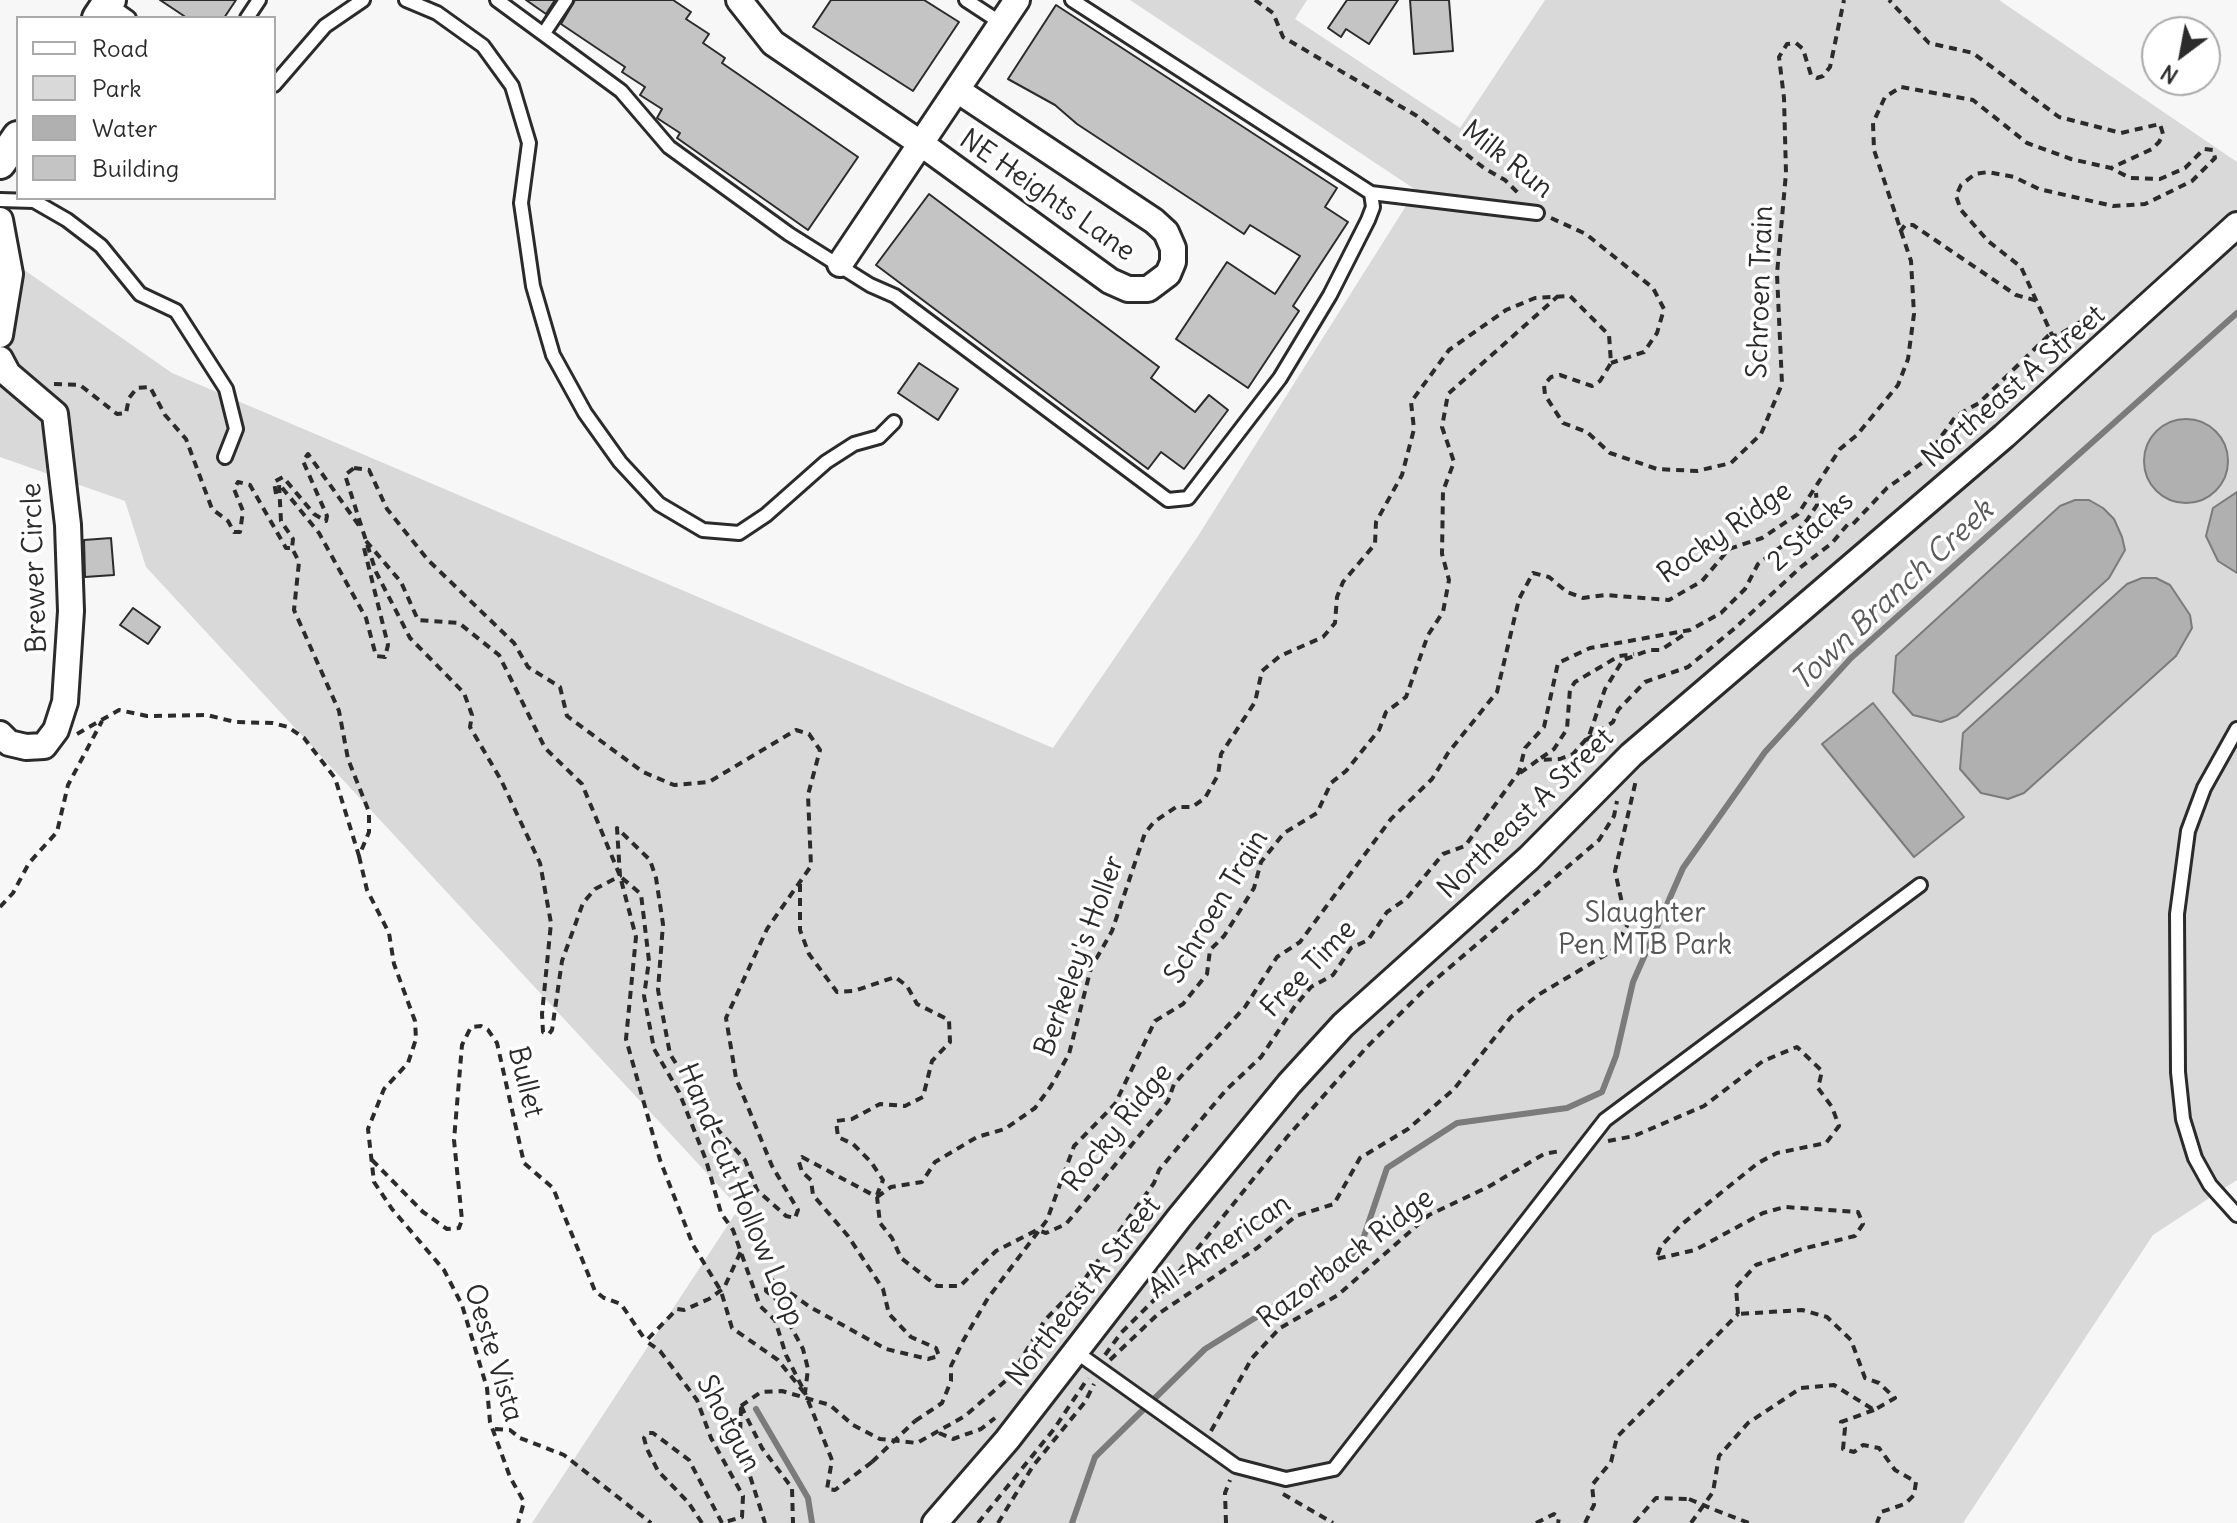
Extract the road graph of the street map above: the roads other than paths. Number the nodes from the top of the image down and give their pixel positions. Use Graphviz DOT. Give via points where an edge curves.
graph roads {
  1 [pos="363,0"];
  2 [pos="406,0"];
  3 [pos="497,0"];
  4 [pos="566,0"];
  5 [pos="739,0"];
  6 [pos="966,0"];
  7 [pos="1017,0"];
  8 [pos="1072,0"];
  9 [pos="1001,23"];
  10 [pos="544,33"];
  11 [pos="276,83"];
  12 [pos="957,90"];
  13 [pos="16,140"];
  14 [pos="923,145"];
  15 [pos="0,163"];
  16 [pos="1371,193"];
  17 [pos="0,200"];
  18 [pos="1537,213"];
  19 [pos="0,220"];
  20 [pos="2237,225"];
  21 [pos="840,264"];
  22 [pos="0,335"];
  23 [pos="0,359"];
  24 [pos="894,422"];
  25 [pos="225,457"];
  26 [pos="2237,729"];
  27 [pos="0,734"];
  28 [pos="1920,885"];
  29 [pos="2237,1215"];
  30 [pos="1076,1352"];
  31 [pos="935,1523"];
  1 -- 11 [label="lane" via="325,26"];
  2 -- 24 [label="lane" via="437,13 483,46 512,86 529,143 521,203 533,286 553,355 585,413 659,504 703,530 739,533 826,462 854,444 879,437"];
  3 -- 10 [label="lane"];
  4 -- 10 [label="lane"];
  5 -- 14 [label="street, NE Heights Lane" via="773,43"];
  6 -- 9 [label="lane"];
  7 -- 9 [label="street"];
  8 -- 16 [label="lane"];
  9 -- 12 [label="street"];
  10 -- 21 [label="lane" via="621,91 669,147 789,234"];
  12 -- 14 [label="street"];
  12 -- 14 [label="street, NE Heights Lane" via="1154,221 1173,248 1168,274 1148,289 1128,289 1110,281"];
  13 -- 15 [label="street"];
  14 -- 21 [label="street"];
  16 -- 18 [label="lane"];
  16 -- 21 [label="lane" via="1368,220 1302,343 1188,498 1168,500 895,296"];
  17 -- 25 [label="lane" via="34,201 67,220 101,246 140,294 176,311 226,389 236,429"];
  19 -- 22 [label="street" via="10,274"];
  20 -- 30 [label="street, Northeast A Street" via="1969,468 1631,755 1529,858 1343,1025 1179,1218"];
  23 -- 27 [label="street, Brewer Circle" via="8,374 55,414 69,552 68,673 56,730 44,746 9,743"];
  26 -- 29 [label="lane" via="2204,788 2188,831 2177,914 2177,1009 2183,1119 2210,1185"];
  28 -- 30 [label="lane" via="1605,1120 1334,1469 1286,1479 1236,1466"];
  30 -- 31 [label="street, Northeast A Street"];
}
